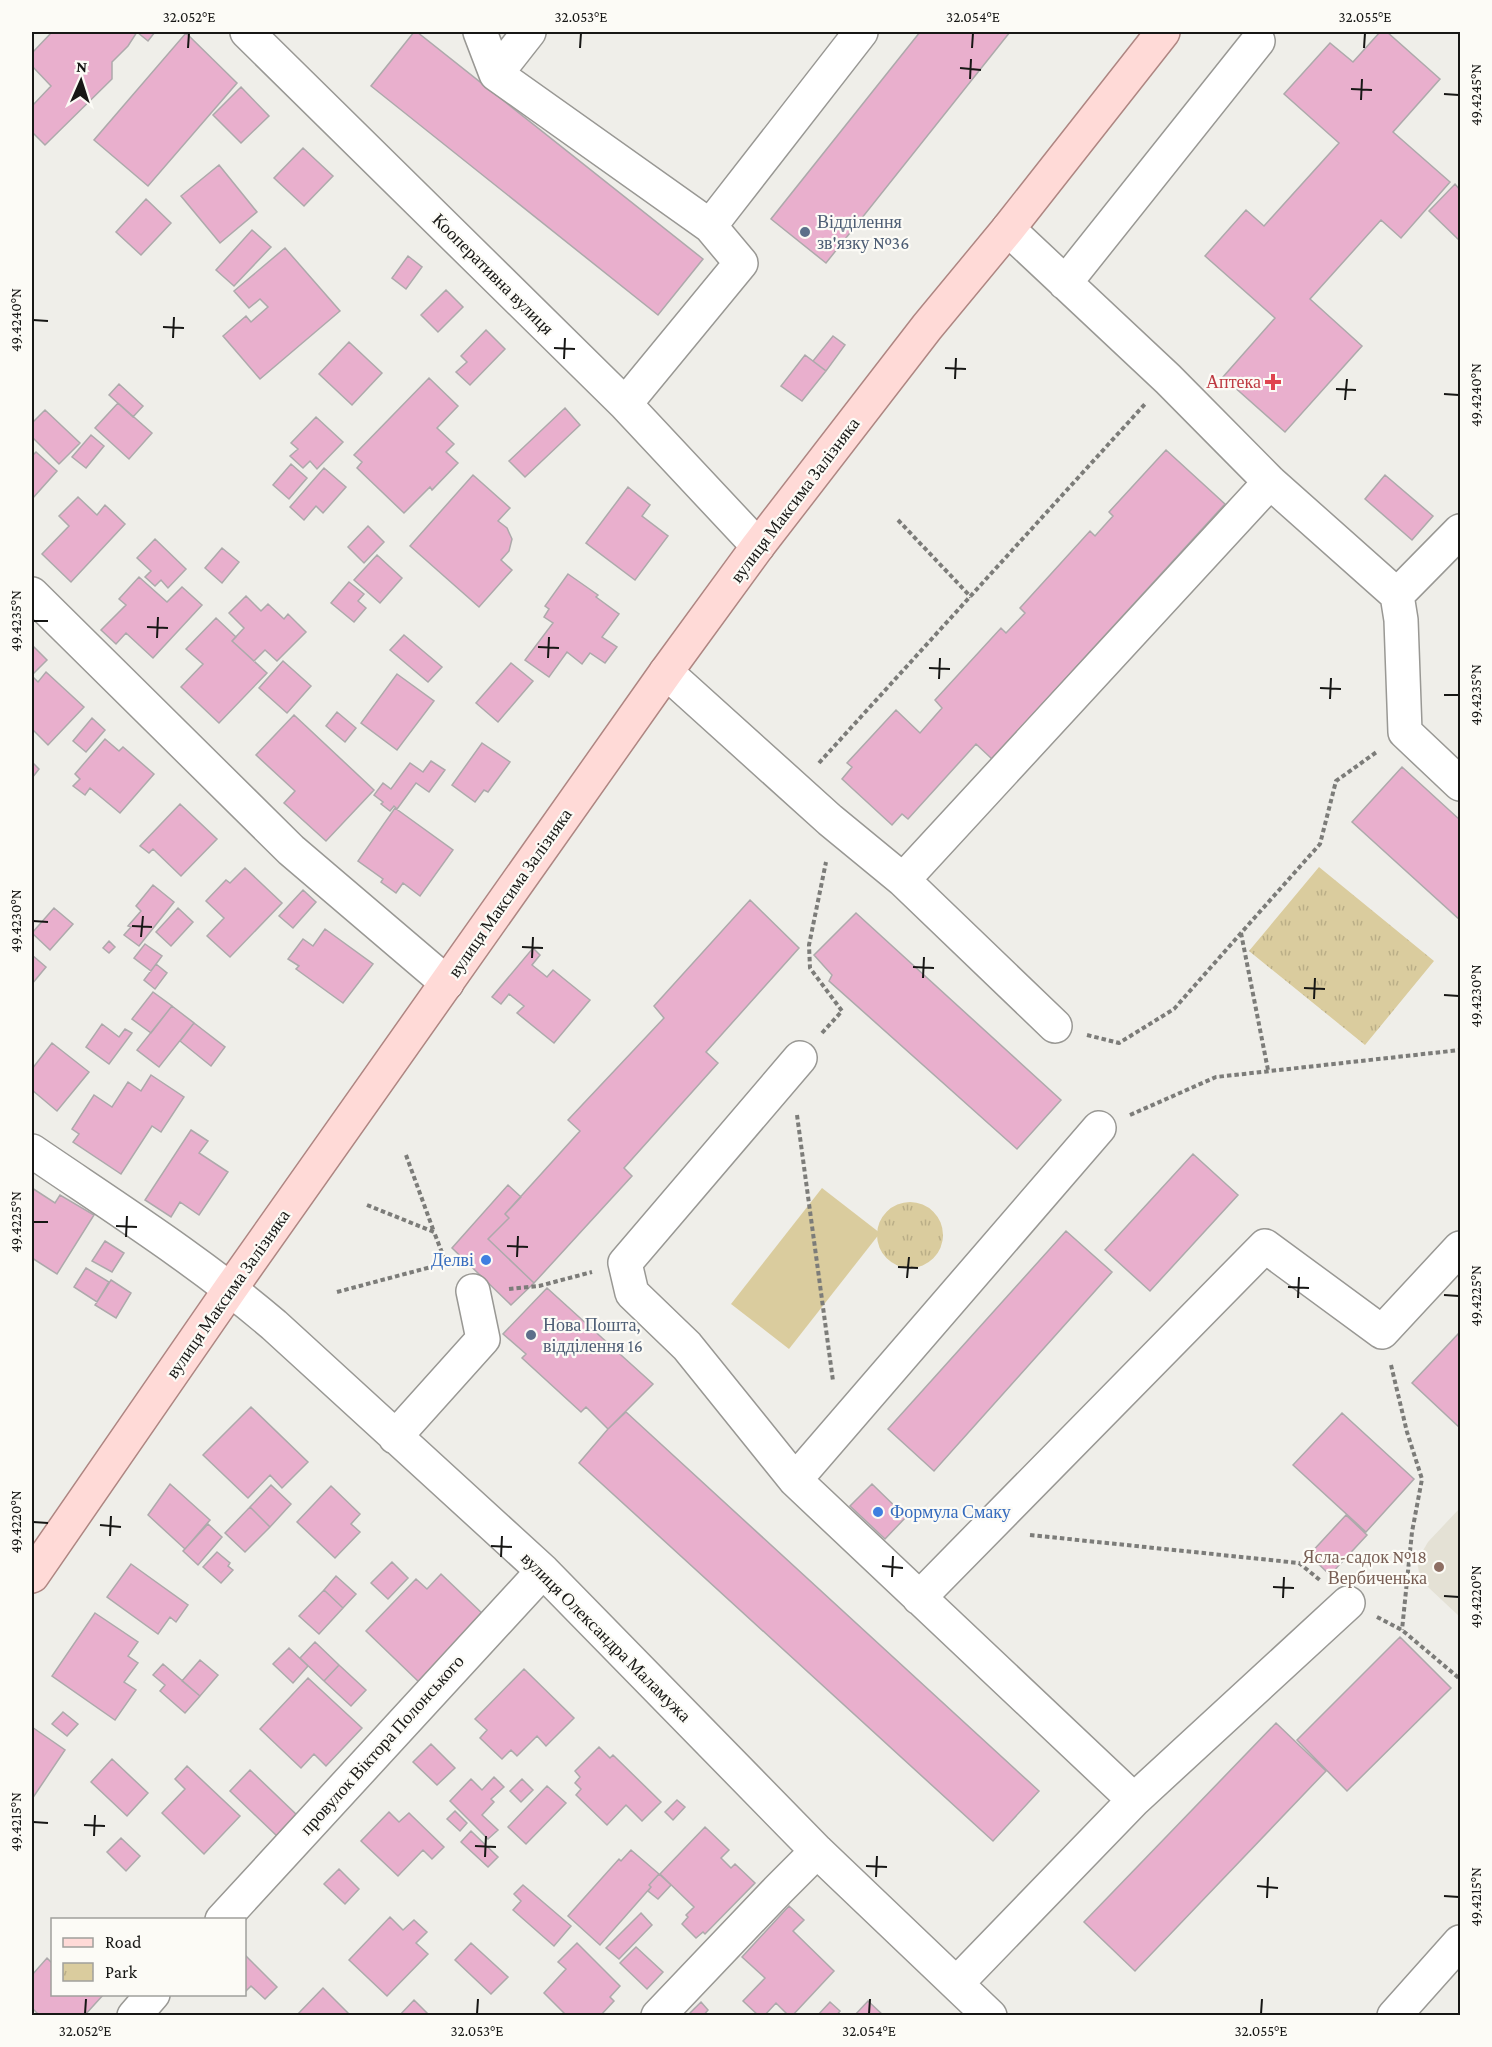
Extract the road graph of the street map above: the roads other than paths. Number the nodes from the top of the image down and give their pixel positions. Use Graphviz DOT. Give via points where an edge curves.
graph roads {
  1 [pos="247,32"];
  2 [pos="480,32"];
  3 [pos="529,32"];
  4 [pos="861,32"];
  5 [pos="1163,32"];
  6 [pos="1258,41"];
  7 [pos="496,74"];
  8 [pos="710,226"];
  9 [pos="1008,229"];
  10 [pos="1065,283"];
  11 [pos="625,404"];
  12 [pos="1270,482"];
  13 [pos="1461,531"];
  14 [pos="758,546"];
  15 [pos="32,594"];
  16 [pos="1397,595"];
  17 [pos="666,672"];
  18 [pos="1461,784"];
  19 [pos="903,880"];
  20 [pos="447,983"];
  21 [pos="1055,1026"];
  22 [pos="795,1064"];
  23 [pos="1099,1128"];
  24 [pos="32,1151"];
  25 [pos="1461,1248"];
  26 [pos="231,1288"];
  27 [pos="473,1291"];
  28 [pos="395,1437"];
  29 [pos="795,1480"];
  30 [pos="543,1571"];
  31 [pos="32,1576"];
  32 [pos="919,1598"];
  33 [pos="1348,1603"];
  34 [pos="1134,1800"];
  35 [pos="818,1851"];
  36 [pos="224,1918"];
  37 [pos="1461,1942"];
  38 [pos="957,1983"];
  39 [pos="152,1996"];
  40 [pos="134,2016"];
  41 [pos="658,2016"];
  42 [pos="990,2016"];
  43 [pos="1394,2016"];
  1 -- 11 [label="street, Кооперативна вулиця"];
  2 -- 7 [label="street"];
  3 -- 7 [label="street"];
  4 -- 8 [label="street"];
  5 -- 9 [label="main road, вулиця Максима Залізняка"];
  6 -- 10 [label="street"];
  7 -- 8 [label="street"];
  8 -- 11 [label="street" via="741,263"];
  9 -- 10 [label="street"];
  9 -- 14 [label="main road, вулиця Максима Залізняка"];
  10 -- 12 [label="street"];
  11 -- 14 [label="street, Кооперативна вулиця"];
  12 -- 16 [label="street"];
  12 -- 19 [label="street"];
  13 -- 16 [label="street"];
  14 -- 17 [label="main road, вулиця Максима Залізняка"];
  15 -- 20 [label="street, вулиця Максима Залізняка" via="291,850"];
  16 -- 18 [label="street" via="1405,732"];
  17 -- 19 [label="street" via="830,820"];
  17 -- 20 [label="main road, вулиця Максима Залізняка"];
  19 -- 21 [label="street"];
  20 -- 26 [label="main road, вулиця Максима Залізняка"];
  22 -- 29 [label="street" via="625,1263 632,1293 687,1346"];
  23 -- 29 [label="street"];
  24 -- 26 [label="street, вулиця Олександра Маламужа"];
  25 -- 32 [label="street" via="1382,1332 1265,1246"];
  26 -- 28 [label="street, вулиця Олександра Маламужа"];
  26 -- 31 [label="main road, вулиця Максима Залізняка"];
  27 -- 28 [label="street" via="483,1339"];
  28 -- 30 [label="street, вулиця Олександра Маламужа"];
  29 -- 32 [label="street"];
  30 -- 35 [label="street, вулиця Олександра Маламужа"];
  30 -- 36 [label="street, провулок Віктора Полонського"];
  32 -- 34 [label="street"];
  33 -- 34 [label="street"];
  34 -- 38 [label="street"];
  35 -- 38 [label="street, вулиця Олександра Маламужа"];
  35 -- 41 [label="street"];
  37 -- 43 [label="street"];
  38 -- 42 [label="street, вулиця Олександра Маламужа"];
  39 -- 40 [label="street"];
}
